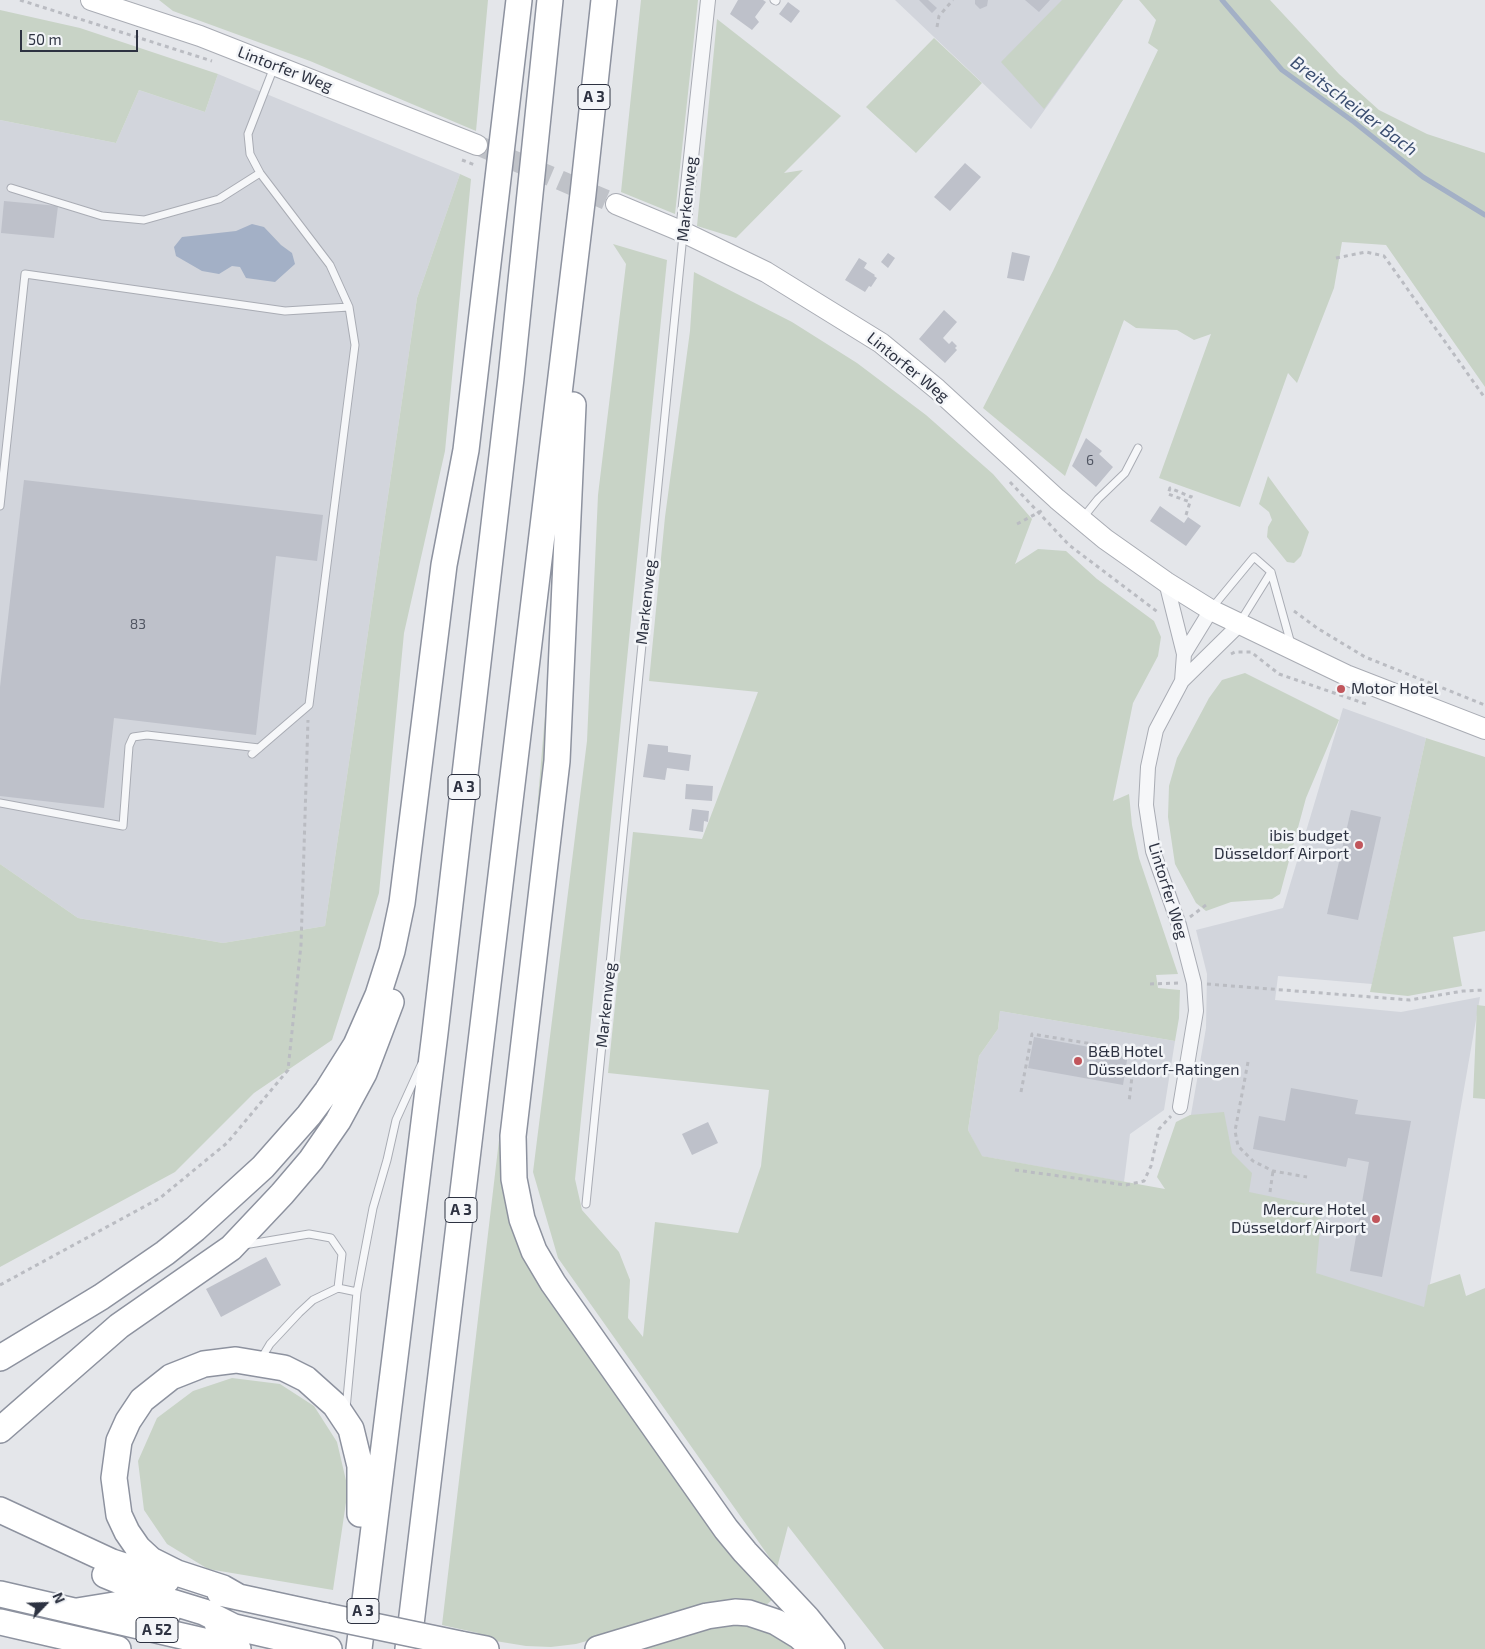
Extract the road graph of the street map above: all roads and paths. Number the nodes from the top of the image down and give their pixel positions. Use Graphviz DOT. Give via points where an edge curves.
graph roads {
  1 [pos="20,0"];
  2 [pos="91,0"];
  3 [pos="519,0"];
  4 [pos="550,0"];
  5 [pos="604,0"];
  6 [pos="708,0"];
  7 [pos="953,0"];
  8 [pos="937,27"];
  9 [pos="215,62"];
  10 [pos="275,65"];
  11 [pos="477,145"];
  12 [pos="457,158"];
  13 [pos="475,165"];
  14 [pos="260,173"];
  15 [pos="11,188"];
  16 [pos="583,194"];
  17 [pos="616,204"];
  18 [pos="683,232"];
  19 [pos="1336,258"];
  20 [pos="348,307"];
  21 [pos="1485,398"];
  22 [pos="1138,448"];
  23 [pos="1193,492"];
  24 [pos="1057,499"];
  25 [pos="0,506"];
  26 [pos="1186,515"];
  27 [pos="1082,519"];
  28 [pos="1017,524"];
  29 [pos="1272,572"];
  30 [pos="1166,582"];
  31 [pos="1277,598"];
  32 [pos="1211,610"];
  33 [pos="1239,624"];
  34 [pos="1293,651"];
  35 [pos="1184,654"];
  36 [pos="1182,681"];
  37 [pos="309,705"];
  38 [pos="1485,705"];
  39 [pos="1485,729"];
  40 [pos="259,748"];
  41 [pos="252,754"];
  42 [pos="0,803"];
  43 [pos="402,903"];
  44 [pos="1194,983"];
  45 [pos="1150,984"];
  46 [pos="1485,990"];
  47 [pos="435,1033"];
  48 [pos="1248,1062"];
  49 [pos="1021,1092"];
  50 [pos="1129,1102"];
  51 [pos="1180,1107"];
  52 [pos="1014,1170"];
  53 [pos="1273,1171"];
  54 [pos="1306,1177"];
  55 [pos="1270,1192"];
  56 [pos="586,1204"];
  57 [pos="231,1248"];
  58 [pos="0,1285"];
  59 [pos="338,1288"];
  60 [pos="357,1292"];
  61 [pos="0,1358"];
  62 [pos="260,1362"];
  63 [pos="345,1418"];
  64 [pos="0,1430"];
  65 [pos="0,1511"];
  66 [pos="368,1572"];
  67 [pos="0,1594"];
  68 [pos="237,1596"];
  69 [pos="0,1622"];
  70 [pos="235,1638"];
  71 [pos="0,1639"];
  72 [pos="327,1648"];
  73 [pos="44,1649"];
  74 [pos="118,1649"];
  75 [pos="359,1649"];
  76 [pos="408,1649"];
  77 [pos="486,1649"];
  78 [pos="598,1649"];
  79 [pos="814,1649"];
  80 [pos="832,1649"];
  1 -- 9 [label="path"];
  2 -- 10 [label="main road, Lintorfer Weg"];
  3 -- 43 [label="highway" via="466,450 444,565"];
  4 -- 47 [label="highway, A 3" via="511,378"];
  5 -- 16 [label="highway, A 3"];
  6 -- 18 [label="street, Markenweg"];
  7 -- 8 [label="path" via="938,16"];
  10 -- 11 [label="main road, Lintorfer Weg"];
  10 -- 14 [label="lane" via="248,134 250,154"];
  12 -- 13 [label="path"];
  14 -- 15 [label="lane" via="219,198 144,220 102,216"];
  14 -- 20 [label="lane" via="330,265"];
  16 -- 76 [label="highway, A 3"];
  16 -- 80 [label="highway" via="557,761 513,1136 514,1179 522,1220 534,1251 553,1282 735,1542 794,1603"];
  17 -- 18 [label="main road, Lintorfer Weg"];
  18 -- 24 [label="main road, Lintorfer Weg" via="766,272 882,344 938,389"];
  18 -- 56 [label="lane, Markenweg"];
  19 -- 21 [label="path" via="1366,252 1384,256"];
  20 -- 25 [label="lane" via="285,311 26,274"];
  20 -- 37 [label="lane" via="355,345"];
  22 -- 27 [label="lane" via="1124,473"];
  23 -- 26 [label="path" via="1191,497 1170,488 1168,494 1190,502"];
  24 -- 27 [label="main road, Lintorfer Weg"];
  24 -- 28 [label="path" via="1038,514"];
  27 -- 30 [label="main road, Lintorfer Weg"];
  29 -- 31 [label="lane"];
  29 -- 32 [label="lane" via="1254,558"];
  29 -- 33 [label="lane"];
  30 -- 32 [label="main road, Lintorfer Weg"];
  30 -- 35 [label="street, Lintorfer Weg"];
  31 -- 34 [label="lane"];
  31 -- 38 [label="path" via="1317,628 1365,657"];
  32 -- 33 [label="main road, Lintorfer Weg"];
  32 -- 35 [label="street, Lintorfer Weg"];
  33 -- 34 [label="main road, Lintorfer Weg"];
  33 -- 36 [label="street, Lintorfer Weg"];
  34 -- 39 [label="main road, Lintorfer Weg"];
  35 -- 36 [label="street, Lintorfer Weg"];
  36 -- 44 [label="street, Lintorfer Weg" via="1156,730 1148,767 1146,806 1153,851 1179,925"];
  37 -- 40 [label="lane"];
  37 -- 58 [label="path" via="301,945 288,1070 227,1143 160,1198"];
  40 -- 41 [label="lane"];
  40 -- 42 [label="lane" via="148,735 134,737 129,746 123,826"];
  43 -- 57 [label="highway" via="402,962 388,1014 364,1073 338,1121 311,1160"];
  43 -- 61 [label="highway" via="392,951 368,1021 332,1083 288,1140 229,1200 165,1253 101,1297"];
  44 -- 45 [label="path"];
  44 -- 46 [label="path" via="1410,1000"];
  44 -- 51 [label="street, Lintorfer Weg" via="1196,1011"];
  47 -- 60 [label="lane" via="396,1120 373,1208"];
  47 -- 66 [label="highway, A 3"];
  48 -- 53 [label="path" via="1236,1137 1244,1154"];
  49 -- 50 [label="path" via="1032,1034 1136,1051"];
  51 -- 52 [label="path" via="1159,1130 1144,1181 1126,1185"];
  53 -- 54 [label="path"];
  53 -- 55 [label="path"];
  57 -- 59 [label="lane" via="308,1234 331,1238 342,1254"];
  57 -- 64 [label="highway" via="118,1326"];
  59 -- 60 [label="lane"];
  59 -- 62 [label="lane" via="314,1300 299,1313 270,1344"];
  60 -- 63 [label="lane"];
  62 -- 63 [label="highway" via="284,1368 306,1379"];
  62 -- 68 [label="highway" via="220,1360 171,1377 155,1388 135,1410 115,1460 115,1496 119,1516 138,1548 162,1567"];
  63 -- 66 [label="highway" via="359,1453 362,1482 360,1529"];
  65 -- 68 [label="highway" via="138,1571"];
  65 -- 70 [label="highway" via="25,1533 102,1573 159,1598 204,1612"];
  66 -- 75 [label="highway, A 3"];
  67 -- 70 [label="highway, A 52" via="76,1611"];
  68 -- 77 [label="highway, bridge"];
  69 -- 74 [label="highway, A 52"];
  70 -- 72 [label="highway"];
  71 -- 73 [label="highway"];
  78 -- 79 [label="highway" via="707,1616 735,1612 776,1622"];
}
